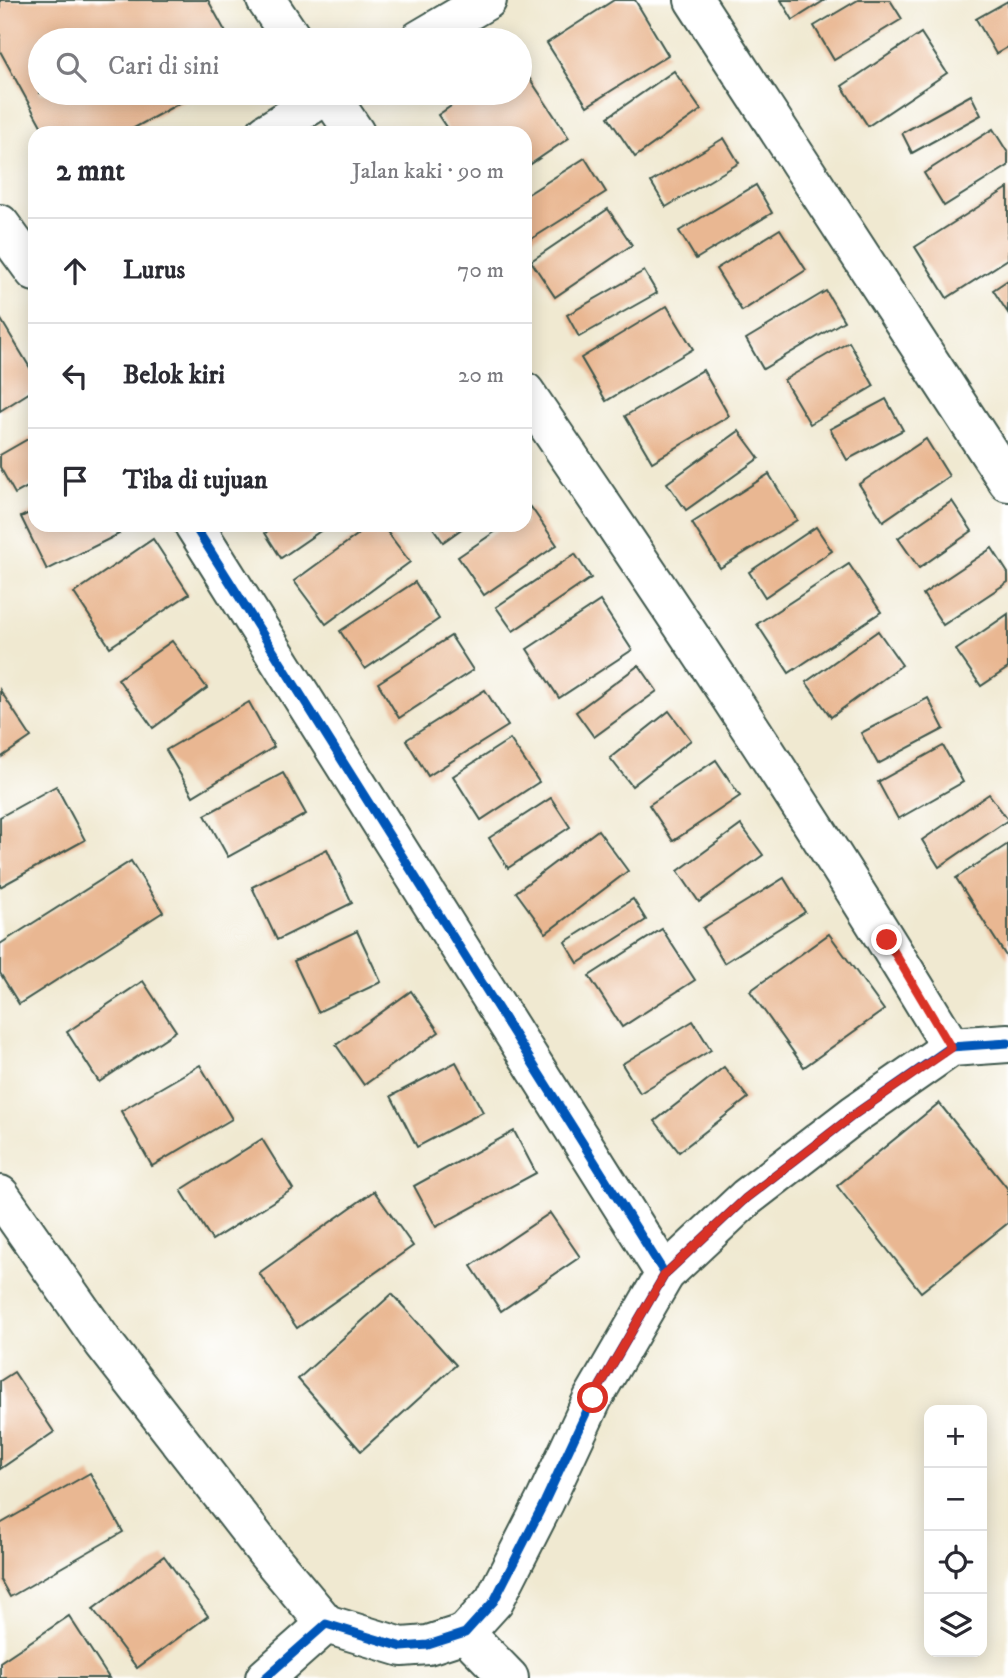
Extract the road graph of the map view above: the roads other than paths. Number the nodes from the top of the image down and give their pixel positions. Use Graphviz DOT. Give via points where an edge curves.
graph roads {
  1 [pos="267,0"];
  2 [pos="487,0"];
  3 [pos="694,0"];
  4 [pos="285,28"];
  5 [pos="439,28"];
  6 [pos="310,105"];
  7 [pos="337,105"];
  8 [pos="277,126"];
  9 [pos="350,126"];
  10 [pos="0,224"];
  11 [pos="28,262"];
  12 [pos="532,401"];
  13 [pos="1008,482"];
  14 [pos="198,532"];
  15 [pos="1008,1043"];
  16 [pos="951,1048"];
  17 [pos="0,1195"];
  18 [pos="665,1274"];
  19 [pos="326,1624"];
  20 [pos="465,1633"];
  21 [pos="265,1678"];
  22 [pos="509,1678"];
  1 -- 4 [label="street"];
  2 -- 5 [label="street"];
  3 -- 13 [label="street"];
  6 -- 8 [label="street"];
  7 -- 9 [label="street"];
  10 -- 11 [label="street"];
  12 -- 16 [label="street" via="669,602 887,940"];
  14 -- 18 [label="street"];
  15 -- 16 [label="street"];
  16 -- 18 [label="street" via="746,1198"];
  17 -- 19 [label="street" via="103,1342"];
  18 -- 20 [label="street" via="593,1398 494,1601"];
  19 -- 20 [label="street" via="402,1647 428,1645"];
  19 -- 21 [label="street"];
  20 -- 22 [label="street"];
}
